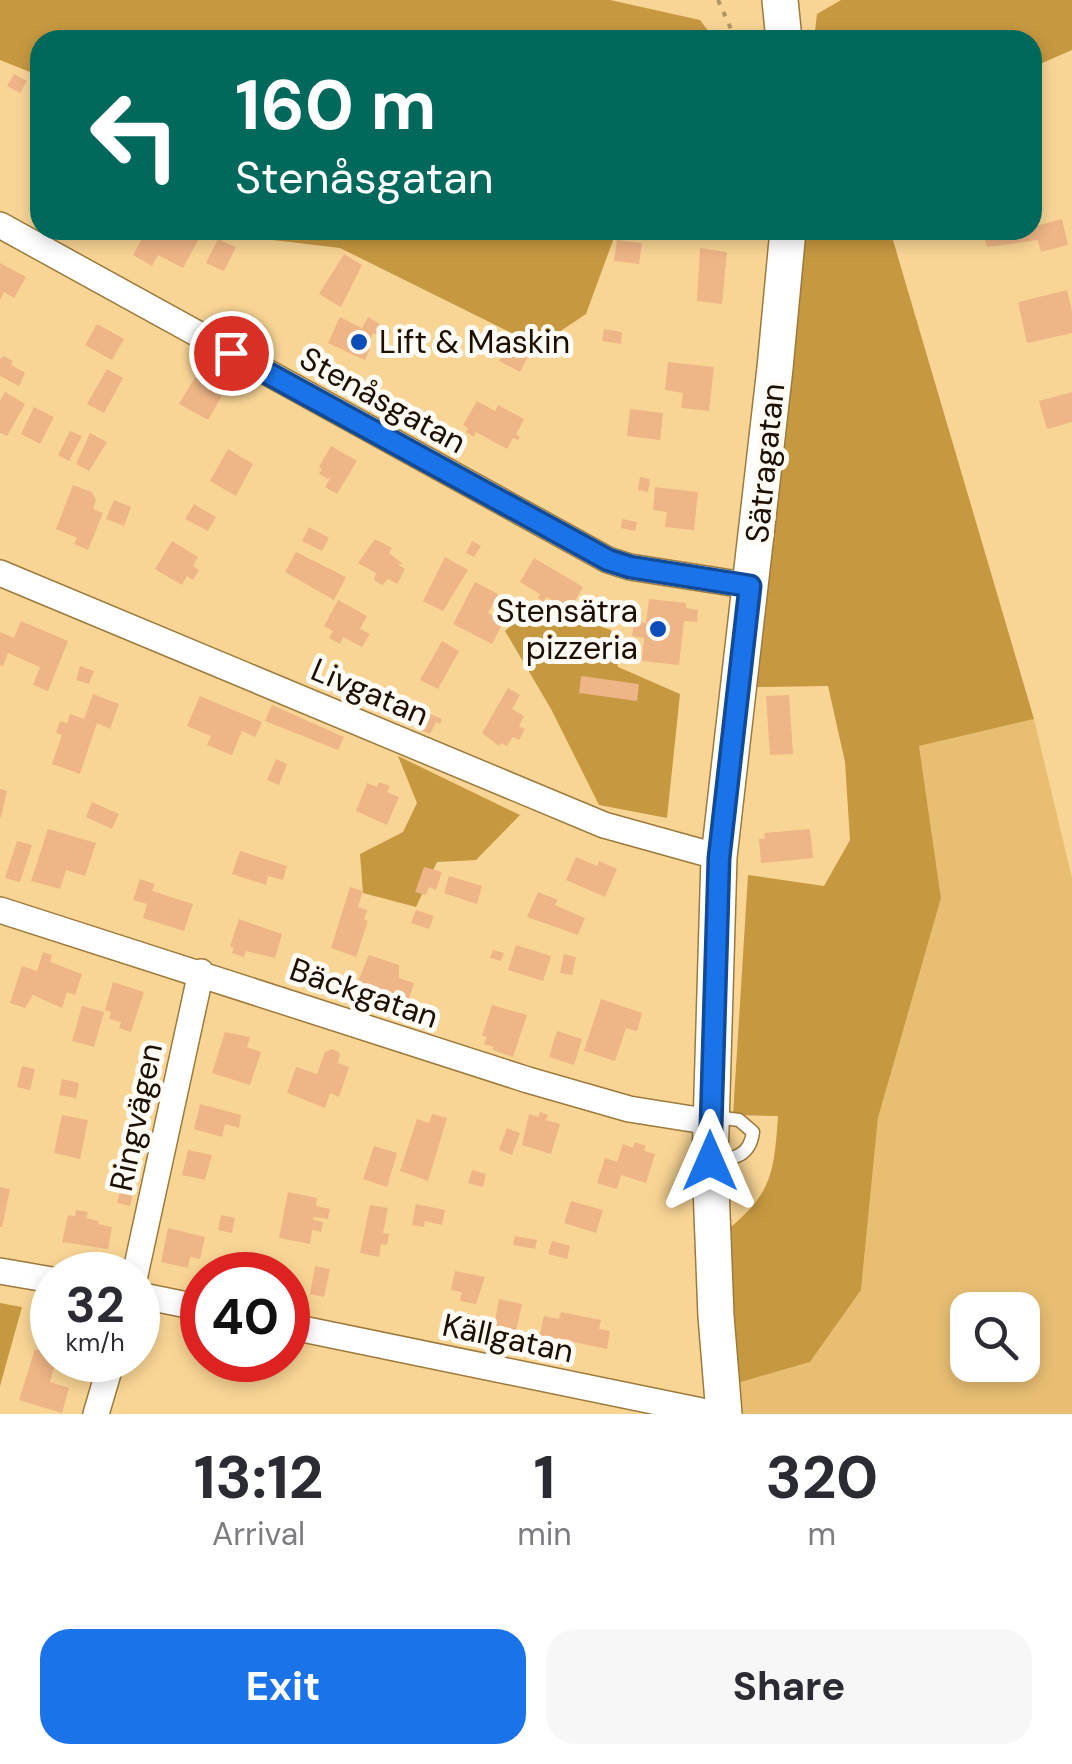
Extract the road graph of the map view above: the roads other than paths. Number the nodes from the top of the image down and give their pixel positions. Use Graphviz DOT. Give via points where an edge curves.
graph roads {
  1 [pos="780,0"];
  2 [pos="783,30"];
  3 [pos="0,225"];
  4 [pos="787,240"];
  5 [pos="0,572"];
  6 [pos="750,586"];
  7 [pos="719,858"];
  8 [pos="0,910"];
  9 [pos="202,972"];
  10 [pos="710,1119"];
  11 [pos="140,1252"];
  12 [pos="0,1271"];
  13 [pos="30,1276"];
  14 [pos="310,1331"];
  15 [pos="105,1382"];
  16 [pos="96,1414"];
  17 [pos="716,1414"];
  18 [pos="724,1414"];
  1 -- 2 [label="street"];
  3 -- 6 [label="street, Stenåsgatan" via="608,560"];
  4 -- 6 [label="street, Sätragatan"];
  5 -- 7 [label="street, Livgatan" via="604,825"];
  6 -- 7 [label="street, Sätragatan"];
  7 -- 10 [label="street, Sätragatan"];
  8 -- 9 [label="street, Bäckgatan"];
  9 -- 10 [label="street, Bäckgatan" via="528,1080 630,1109"];
  9 -- 11 [label="street, Ringvägen"];
  10 -- 18 [label="street, Sätragatan"];
  12 -- 13 [label="street"];
  14 -- 17 [label="street, Källgatan"];
  15 -- 16 [label="street"];
}
